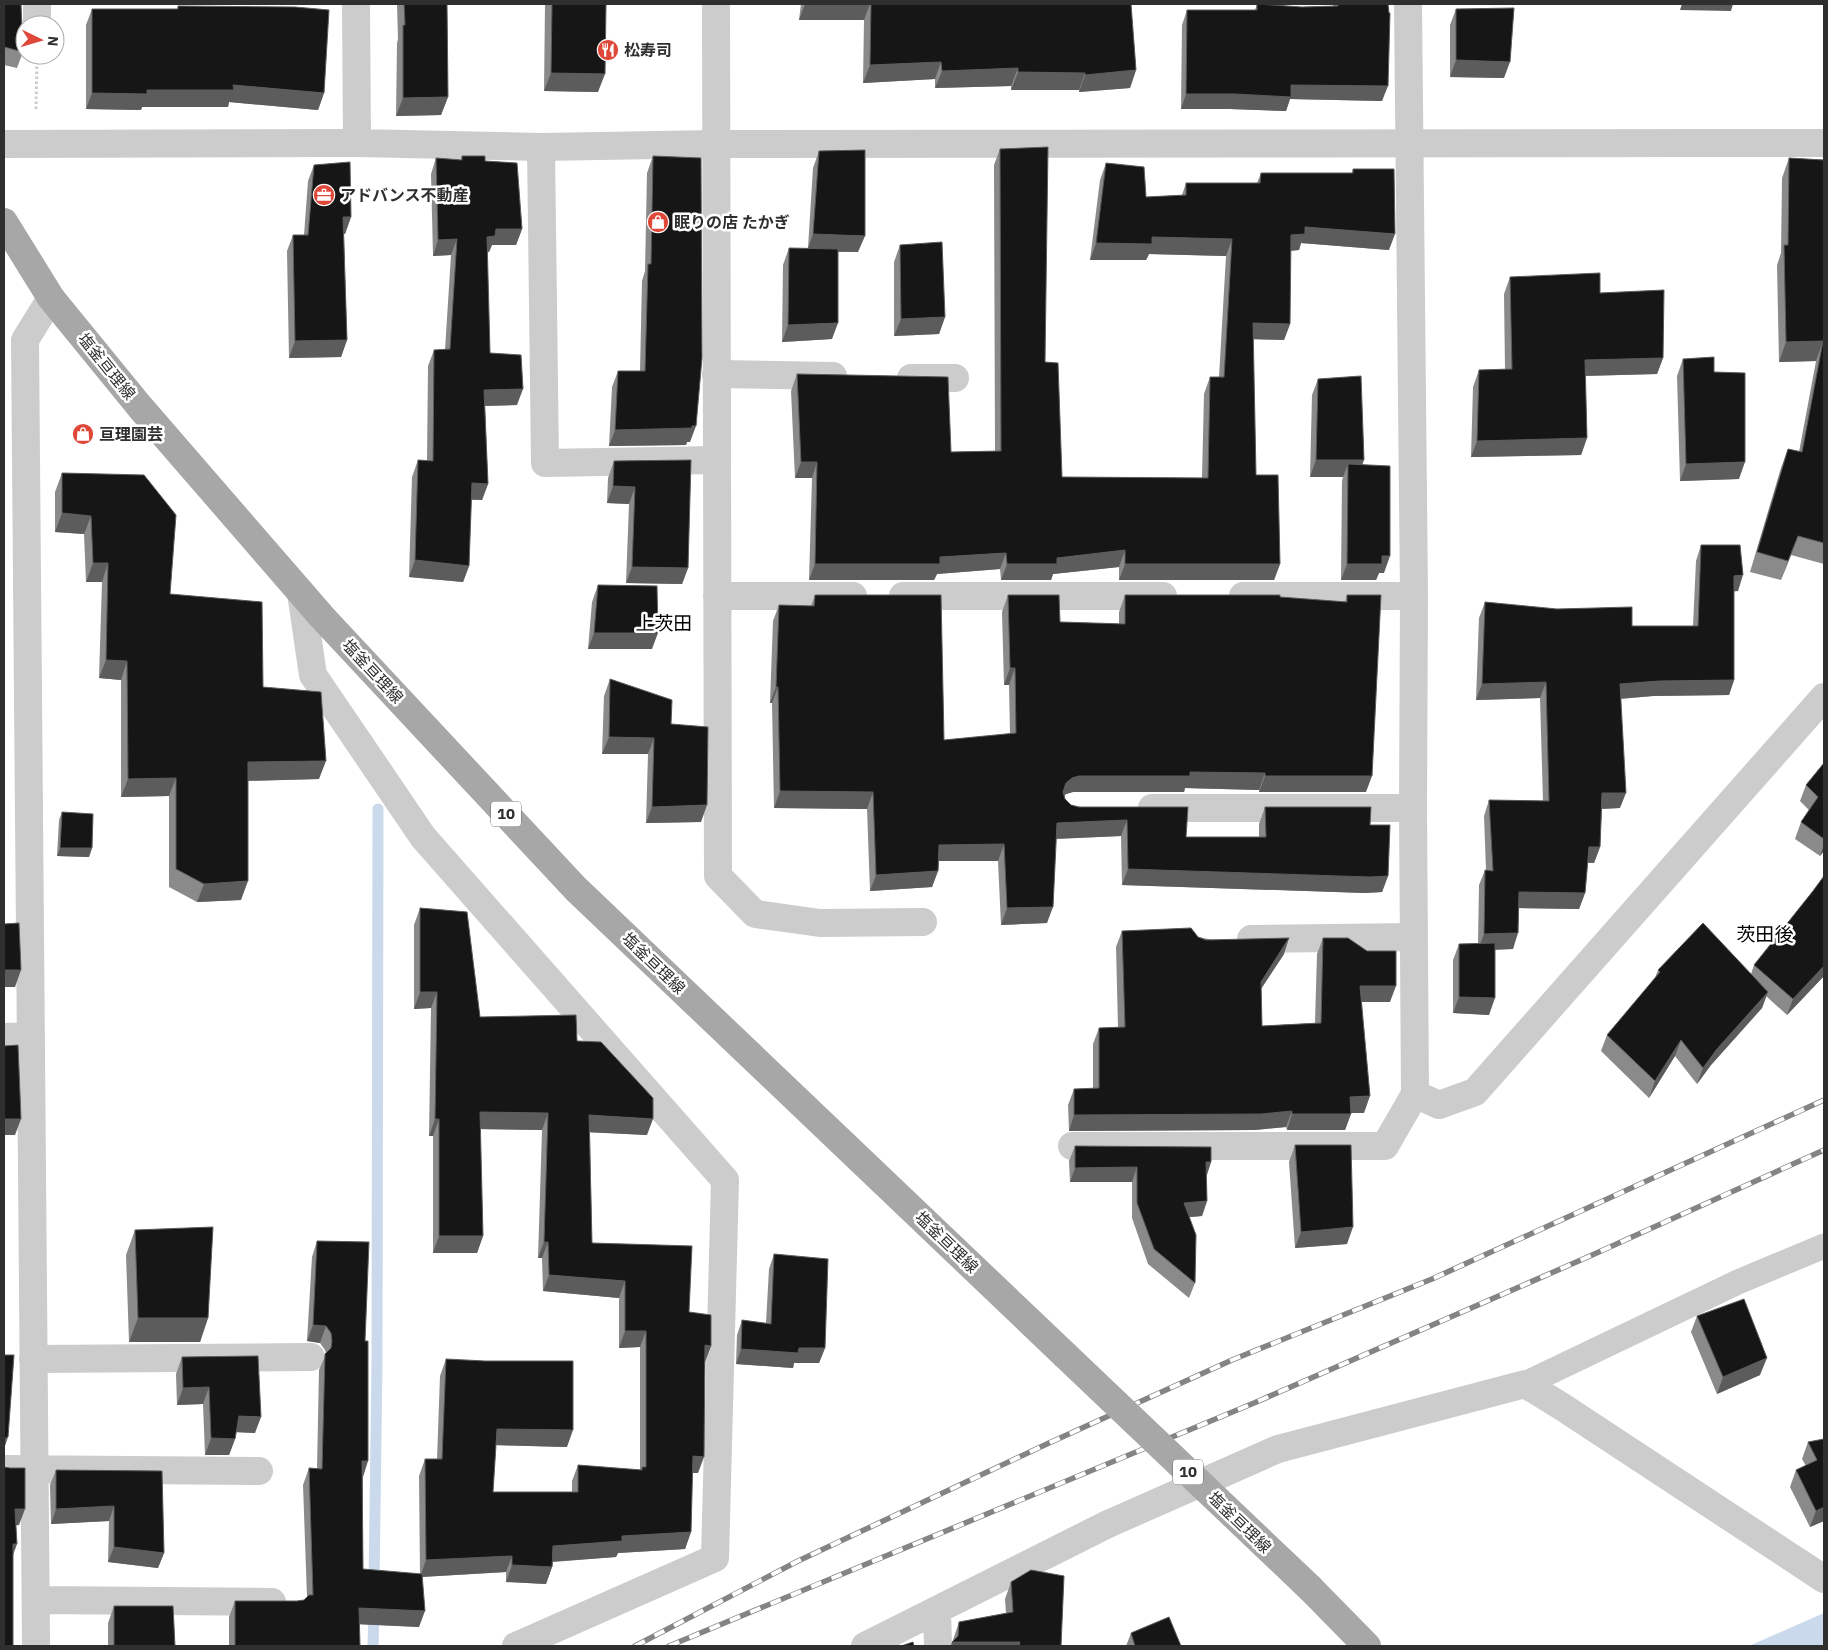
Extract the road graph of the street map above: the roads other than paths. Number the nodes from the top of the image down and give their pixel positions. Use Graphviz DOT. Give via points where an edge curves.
graph roads {
  1 [pos="356,4"];
  2 [pos="716,4"];
  3 [pos="1408,4"];
  4 [pos="357,143"];
  5 [pos="1824,143"];
  6 [pos="4,144"];
  7 [pos="716,144"];
  8 [pos="1409,145"];
  9 [pos="541,147"];
  10 [pos="4,222"];
  11 [pos="51,298"];
  12 [pos="716,374"];
  13 [pos="855,377"];
  14 [pos="885,377"];
  15 [pos="954,378"];
  16 [pos="716,460"];
  17 [pos="301,593"];
  18 [pos="717,596"];
  19 [pos="1185,596"];
  20 [pos="1215,596"];
  21 [pos="1414,596"];
  22 [pos="1824,697"];
  23 [pos="1131,808"];
  24 [pos="1413,808"];
  25 [pos="923,922"];
  26 [pos="1414,937"];
  27 [pos="1229,940"];
  28 [pos="31,1036"];
  29 [pos="4,1037"];
  30 [pos="1415,1094"];
  31 [pos="1072,1146"];
  32 [pos="1824,1246"];
  33 [pos="311,1357"];
  34 [pos="33,1359"];
  35 [pos="1524,1384"];
  36 [pos="4,1468"];
  37 [pos="34,1468"];
  38 [pos="259,1471"];
  39 [pos="1823,1578"];
  40 [pos="36,1600"];
  41 [pos="291,1602"];
  42 [pos="937,1610"];
  43 [pos="36,1646"];
  44 [pos="516,1646"];
  45 [pos="865,1646"];
  46 [pos="938,1646"];
  47 [pos="1367,1646"];
  1 -- 4 [label="street"];
  2 -- 7 [label="street"];
  3 -- 8 [label="street"];
  4 -- 6 [label="street"];
  4 -- 9 [label="street"];
  5 -- 8 [label="street"];
  7 -- 8 [label="street"];
  7 -- 9 [label="street"];
  7 -- 12 [label="street"];
  8 -- 21 [label="street"];
  9 -- 16 [label="street" via="545,463"];
  10 -- 11 [label="main road, 塩釜亘理線 / 10"];
  11 -- 17 [label="main road, 塩釜亘理線 / 10" via="140,407"];
  11 -- 28 [label="street" via="25,340"];
  12 -- 13 [label="street"];
  12 -- 16 [label="street"];
  14 -- 15 [label="street"];
  16 -- 18 [label="street"];
  17 -- 44 [label="street" via="313,675 423,837 725,1180 715,1558"];
  17 -- 47 [label="main road, 塩釜亘理線 / 10, bridge" via="576,889"];
  18 -- 19 [label="street"];
  18 -- 25 [label="street" via="718,876 755,914 820,923"];
  20 -- 21 [label="street"];
  21 -- 24 [label="street"];
  22 -- 30 [label="street" via="1475,1092 1439,1105"];
  23 -- 24 [label="street"];
  24 -- 26 [label="street"];
  26 -- 27 [label="street"];
  26 -- 30 [label="street"];
  28 -- 29 [label="street"];
  28 -- 34 [label="street"];
  30 -- 31 [label="street" via="1384,1146"];
  32 -- 35 [label="street" via="1738,1282"];
  33 -- 34 [label="street"];
  34 -- 37 [label="street"];
  35 -- 39 [label="street"];
  35 -- 42 [label="street" via="1278,1450 1108,1524"];
  36 -- 37 [label="street"];
  37 -- 38 [label="street"];
  37 -- 40 [label="street"];
  40 -- 41 [label="street"];
  40 -- 43 [label="street"];
  42 -- 45 [label="street"];
  42 -- 46 [label="street"];
}
